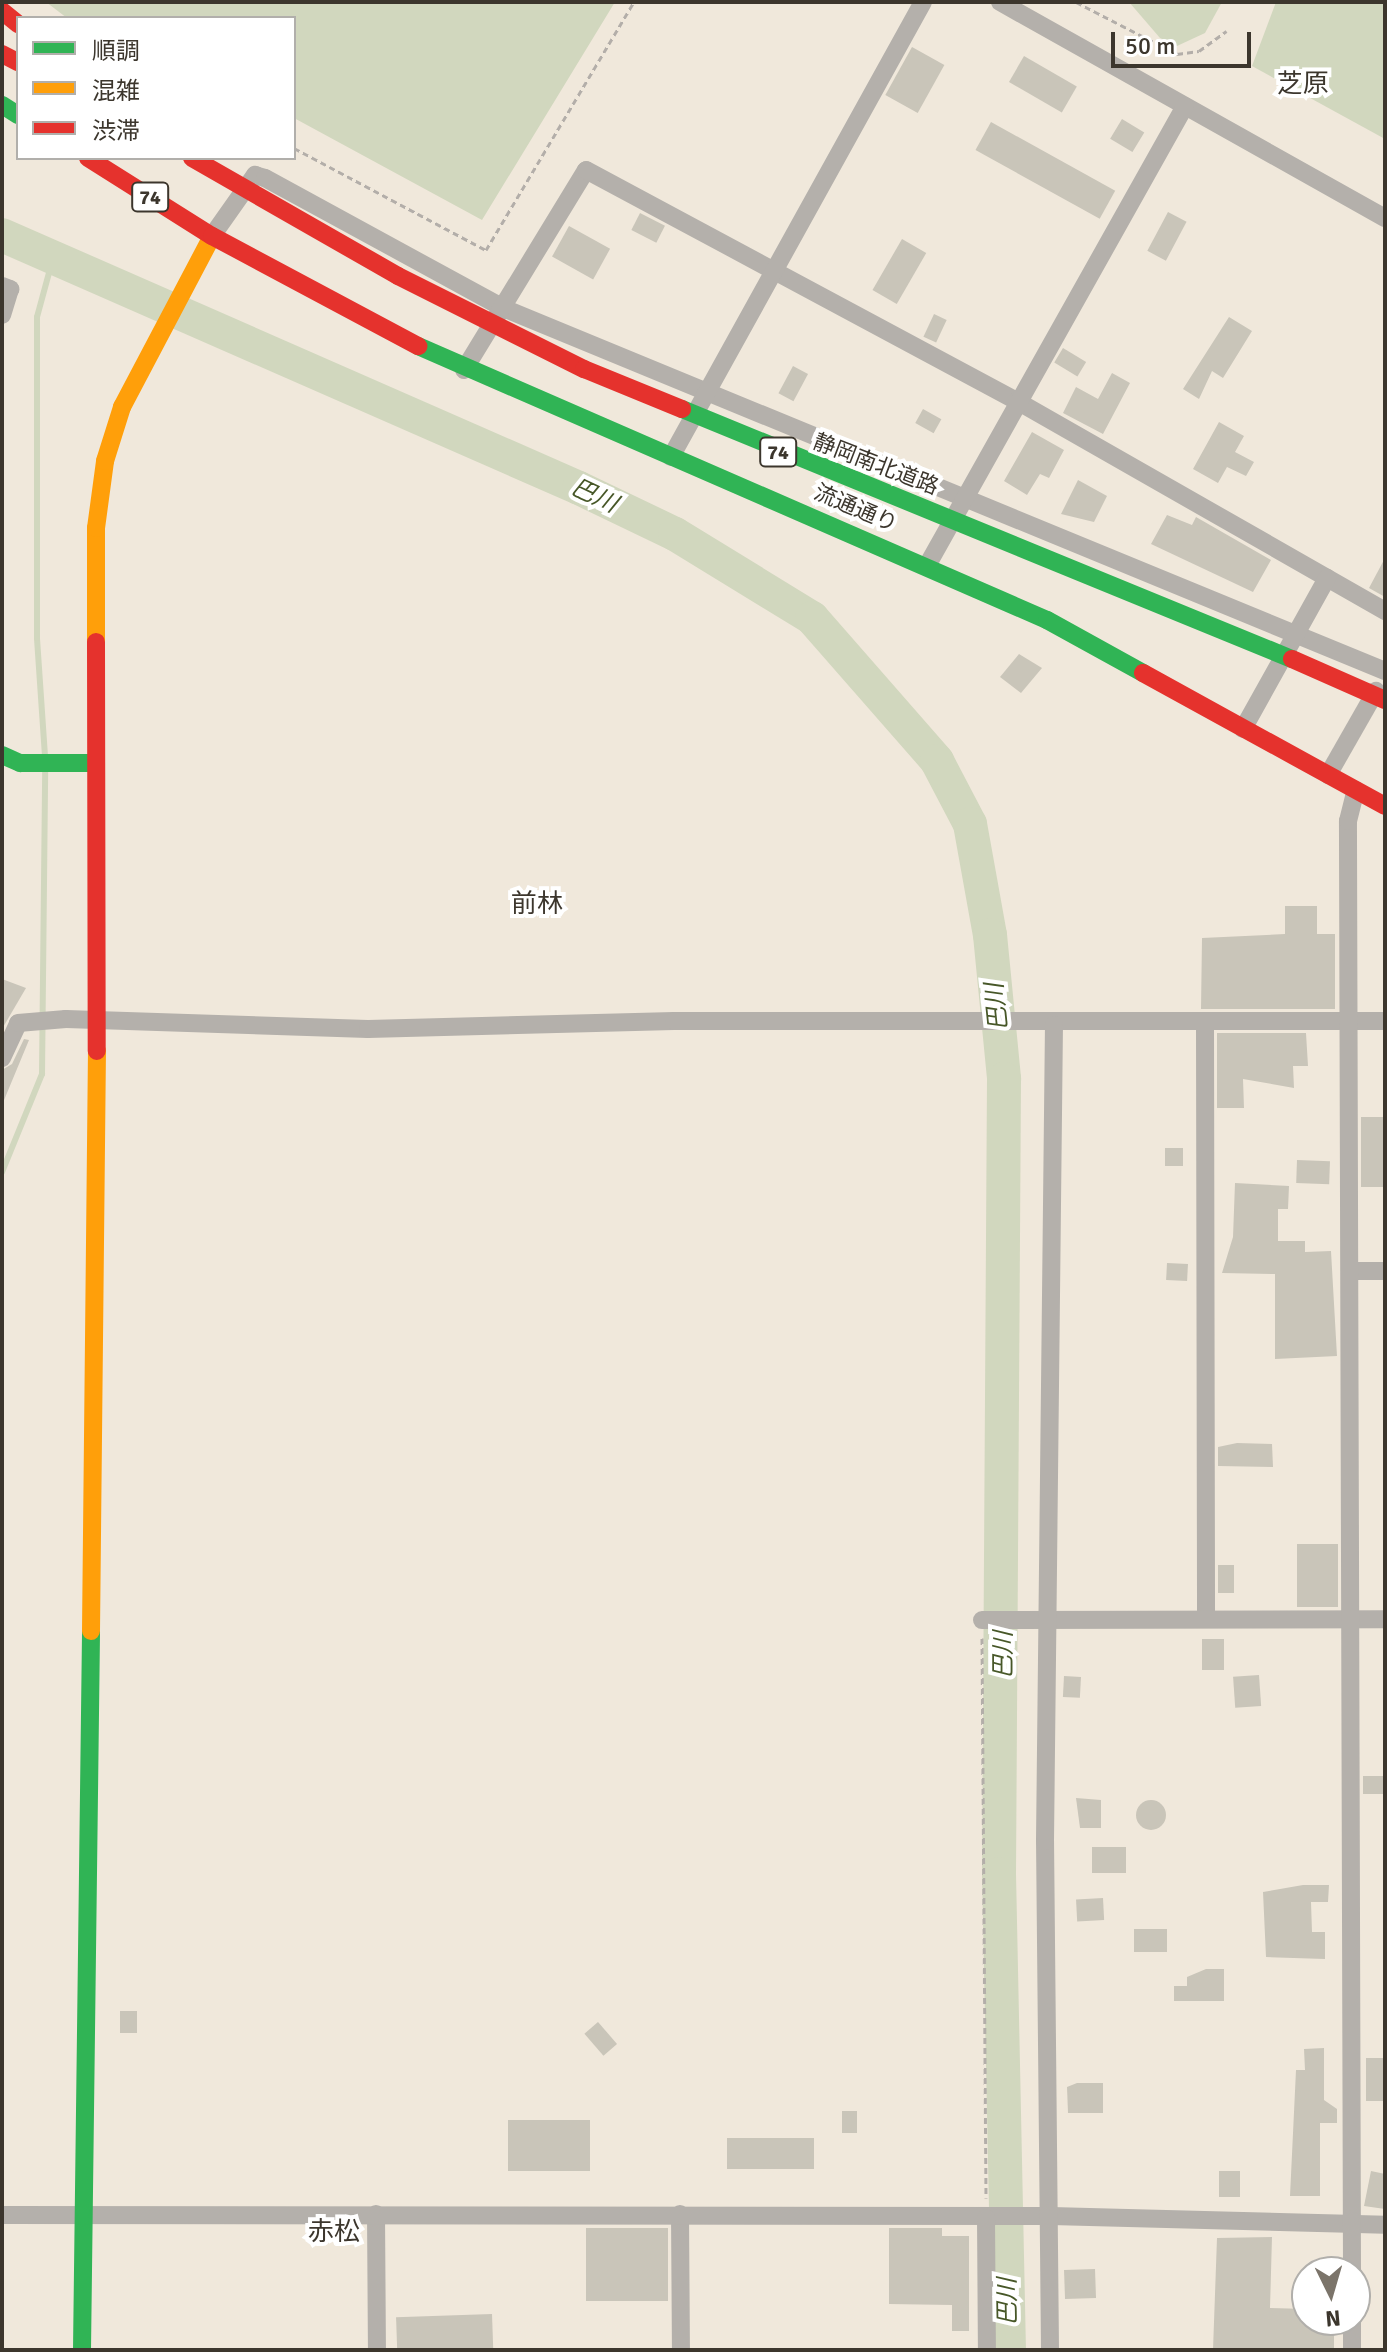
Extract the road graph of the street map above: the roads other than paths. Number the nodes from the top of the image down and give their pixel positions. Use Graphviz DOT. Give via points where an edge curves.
graph roads {
  1 [pos="1000,2"];
  2 [pos="920,3"];
  3 [pos="1185,106"];
  4 [pos="91,160"];
  5 [pos="124,160"];
  6 [pos="195,160"];
  7 [pos="216,160"];
  8 [pos="1385,218"];
  9 [pos="212,236"];
  10 [pos="772,270"];
  11 [pos="2,286"];
  12 [pos="503,308"];
  13 [pos="2,315"];
  14 [pos="464,370"];
  15 [pos="703,396"];
  16 [pos="1017,401"];
  17 [pos="671,457"];
  18 [pos="962,501"];
  19 [pos="928,564"];
  20 [pos="1327,578"];
  21 [pos="1385,611"];
  22 [pos="1296,635"];
  23 [pos="1385,674"];
  24 [pos="1385,689"];
  25 [pos="1385,700"];
  26 [pos="1243,729"];
  27 [pos="2,755"];
  28 [pos="95,763"];
  29 [pos="1328,775"];
  30 [pos="1356,790"];
  31 [pos="1385,806"];
  32 [pos="96,1021"];
  33 [pos="1349,1021"];
  34 [pos="1385,1021"];
  35 [pos="1205,1022"];
  36 [pos="1054,1025"];
  37 [pos="2,1058"];
  38 [pos="1351,1271"];
  39 [pos="1385,1271"];
  40 [pos="1206,1619"];
  41 [pos="1349,1619"];
  42 [pos="1385,1619"];
  43 [pos="982,1620"];
  44 [pos="1049,1620"];
  45 [pos="82,2214"];
  46 [pos="376,2214"];
  47 [pos="680,2214"];
  48 [pos="2,2215"];
  49 [pos="1051,2216"];
  50 [pos="986,2218"];
  51 [pos="1352,2221"];
  52 [pos="1385,2225"];
  53 [pos="1352,2256"];
  54 [pos="82,2350"];
  55 [pos="377,2350"];
  56 [pos="681,2350"];
  57 [pos="987,2350"];
  58 [pos="1050,2350"];
  1 -- 3 [label="street"];
  2 -- 10 [label="street"];
  3 -- 8 [label="street"];
  3 -- 16 [label="street"];
  4 -- 9 [label="main road, 74"];
  5 -- 9 [label="main road, 74"];
  6 -- 25 [label="main road, 静岡南北道路 / 74, bridge" via="398,276 610,381 1220,627"];
  7 -- 24 [label="main road, 静岡南北道路 / 74" via="403,268 589,360"];
  9 -- 12 [label="street" via="255,175"];
  9 -- 14 [label="main road, 流通通り / 74"];
  9 -- 28 [label="main road" via="152,343 105,461 97,515"];
  10 -- 12 [label="street" via="586,170"];
  10 -- 15 [label="street"];
  10 -- 16 [label="street"];
  11 -- 13 [label="street" via="10,289"];
  12 -- 14 [label="street"];
  12 -- 15 [label="street"];
  14 -- 17 [label="main road, 流通通り / 74"];
  15 -- 17 [label="street"];
  15 -- 18 [label="street"];
  16 -- 18 [label="street"];
  16 -- 20 [label="street"];
  17 -- 19 [label="main road, 流通通り / 74"];
  18 -- 19 [label="street"];
  18 -- 22 [label="street"];
  19 -- 26 [label="main road, 流通通り / 74" via="1047,620"];
  20 -- 21 [label="street"];
  20 -- 22 [label="street"];
  22 -- 23 [label="street"];
  22 -- 26 [label="street"];
  23 -- 29 [label="street"];
  26 -- 29 [label="main road, 流通通り / 74"];
  27 -- 28 [label="main road" via="20,763"];
  28 -- 32 [label="main road"];
  29 -- 30 [label="main road, 流通通り / 74"];
  30 -- 31 [label="main road, 流通通り / 74"];
  30 -- 33 [label="street" via="1348,821"];
  32 -- 36 [label="street" via="368,1029 674,1021"];
  32 -- 37 [label="street" via="18,1023"];
  32 -- 45 [label="main road"];
  33 -- 34 [label="street"];
  33 -- 35 [label="street"];
  33 -- 38 [label="street"];
  35 -- 36 [label="street"];
  35 -- 40 [label="street"];
  36 -- 44 [label="street"];
  38 -- 39 [label="street"];
  38 -- 41 [label="street"];
  40 -- 41 [label="street"];
  40 -- 44 [label="street"];
  41 -- 42 [label="street"];
  41 -- 51 [label="street"];
  43 -- 44 [label="street"];
  44 -- 49 [label="street"];
  45 -- 46 [label="street"];
  45 -- 48 [label="street"];
  45 -- 54 [label="main road"];
  46 -- 47 [label="street"];
  46 -- 55 [label="street"];
  47 -- 50 [label="street"];
  47 -- 56 [label="street"];
  49 -- 50 [label="street"];
  49 -- 51 [label="street"];
  49 -- 58 [label="street"];
  50 -- 57 [label="street"];
  51 -- 52 [label="street"];
  51 -- 53 [label="street"];
}
